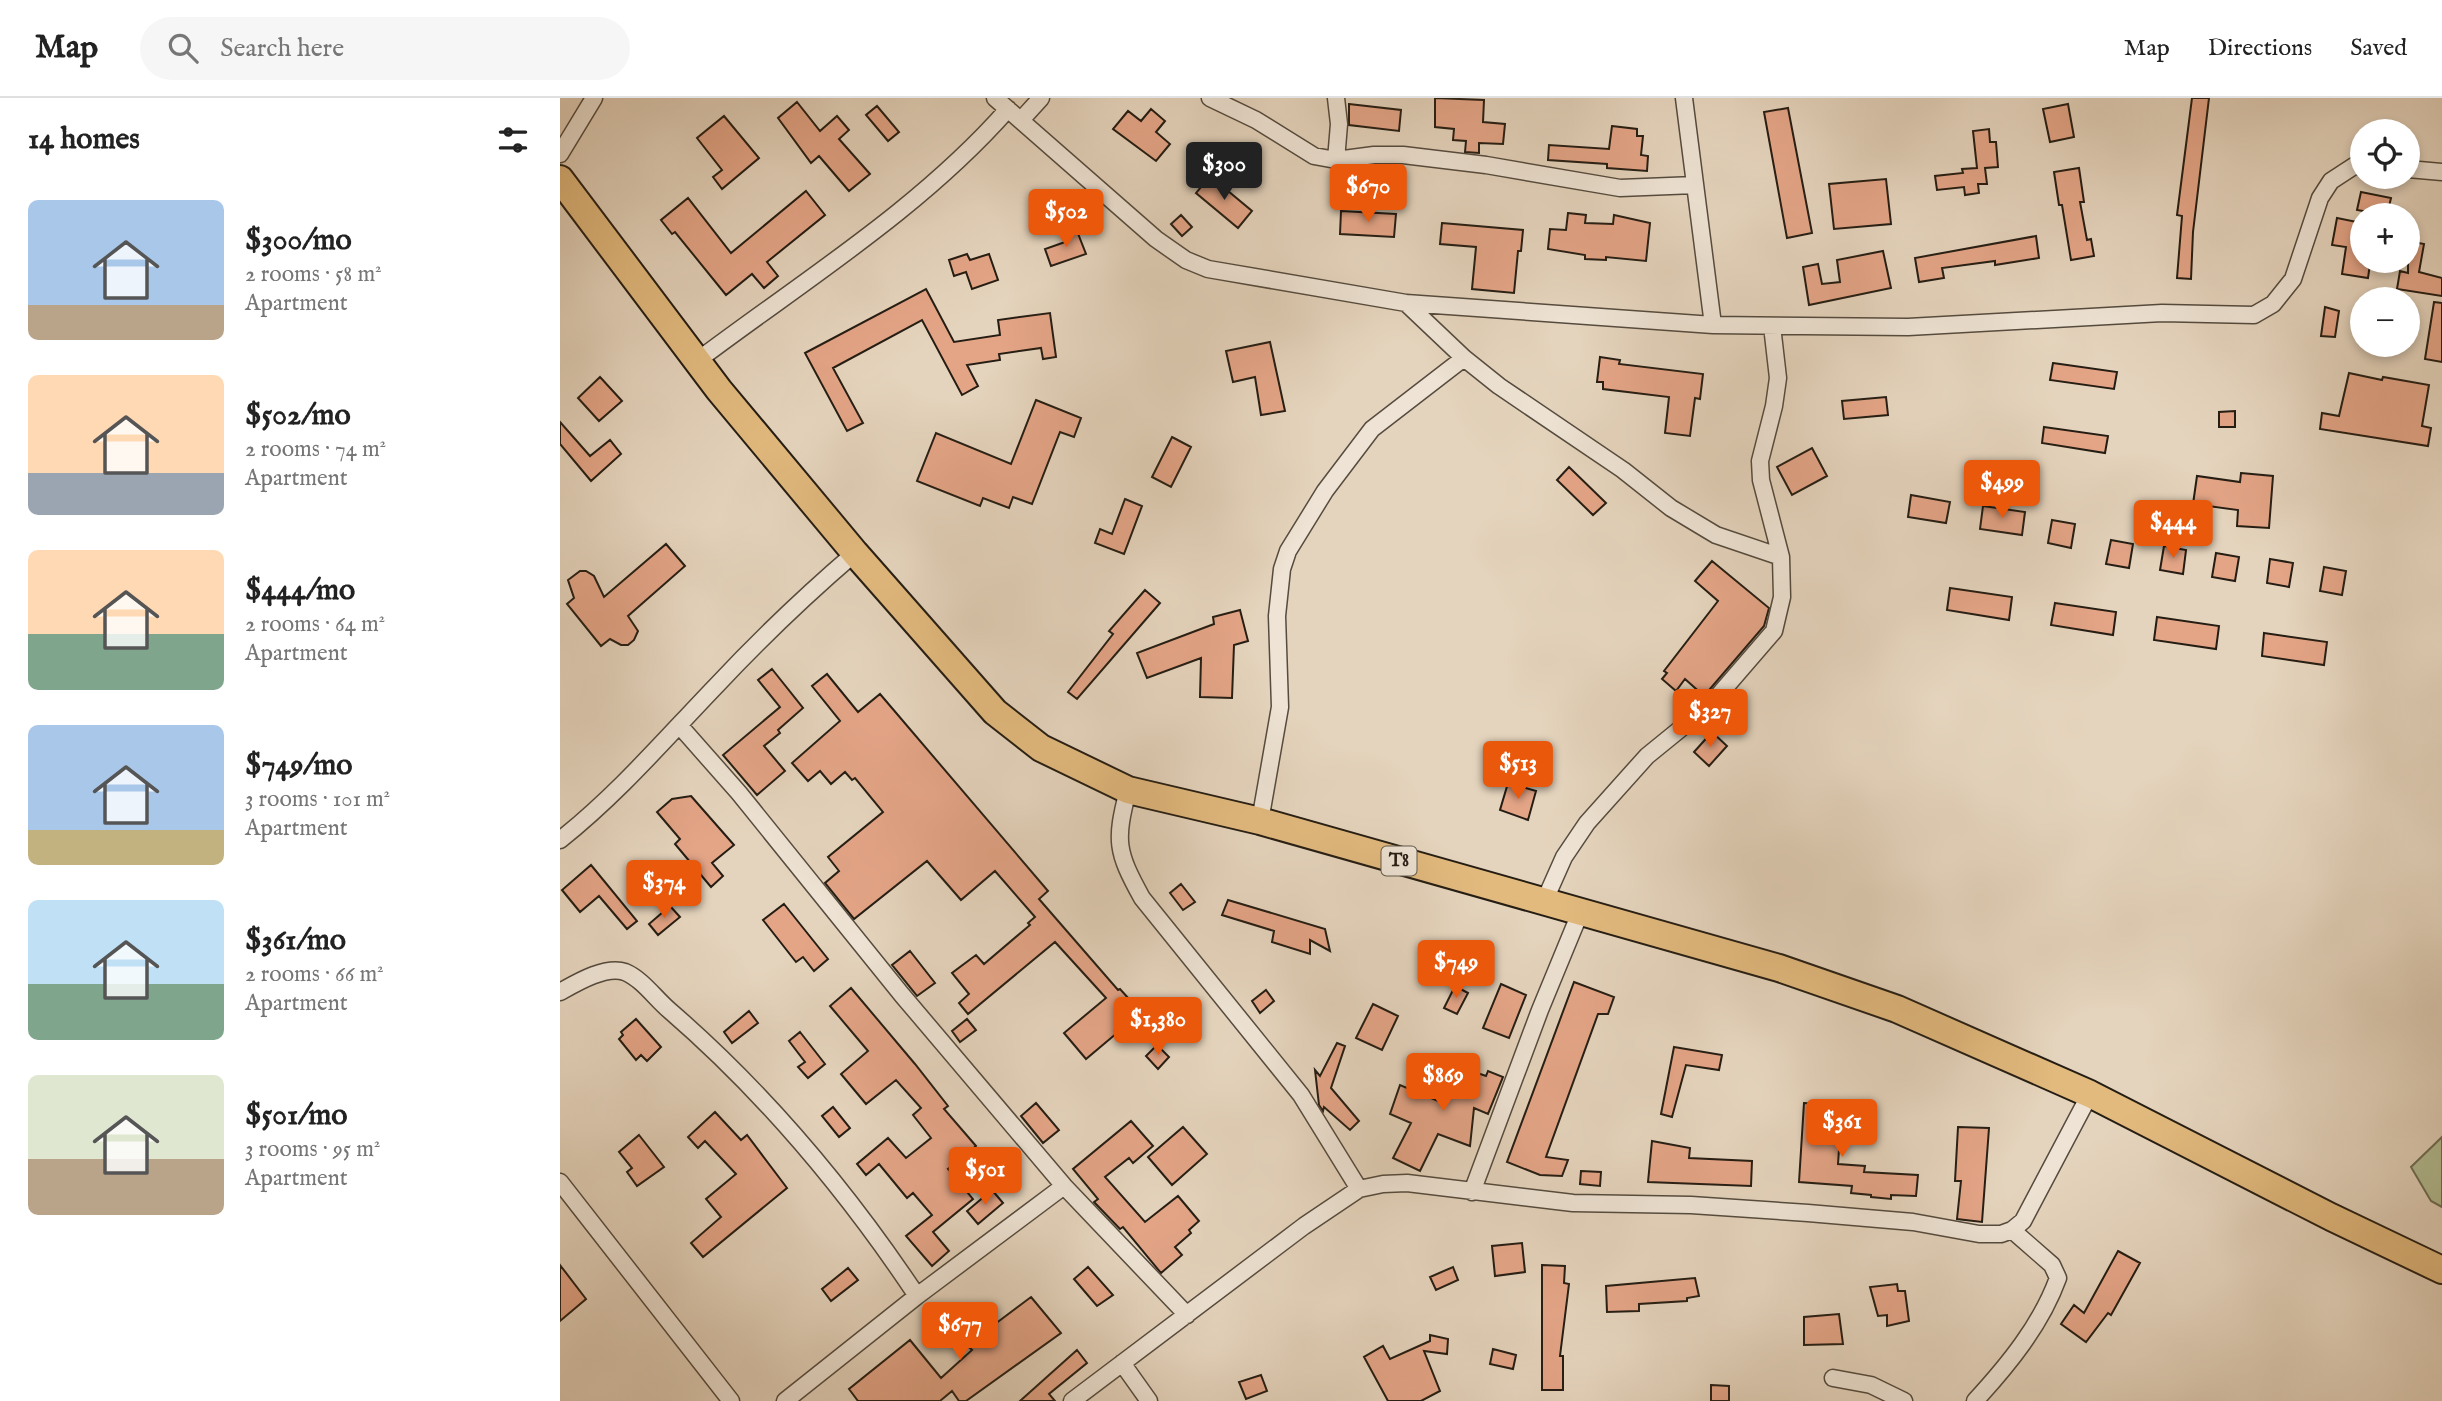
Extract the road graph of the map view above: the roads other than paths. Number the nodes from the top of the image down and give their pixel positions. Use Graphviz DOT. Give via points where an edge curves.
graph roads {
  1 [pos="594,98"];
  2 [pos="995,98"];
  3 [pos="1041,98"];
  4 [pos="1210,98"];
  5 [pos="1336,98"];
  6 [pos="1684,98"];
  7 [pos="1008,109"];
  8 [pos="1021,120"];
  9 [pos="560,154"];
  10 [pos="1335,160"];
  11 [pos="2350,169"];
  12 [pos="2420,170"];
  13 [pos="2442,172"];
  14 [pos="560,179"];
  15 [pos="1695,185"];
  16 [pos="1406,303"];
  17 [pos="1713,325"];
  18 [pos="1772,326"];
  19 [pos="1464,358"];
  20 [pos="697,361"];
  21 [pos="855,553"];
  22 [pos="1781,557"];
  23 [pos="679,726"];
  24 [pos="1128,790"];
  25 [pos="1260,821"];
  26 [pos="560,840"];
  27 [pos="1544,902"];
  28 [pos="1580,913"];
  29 [pos="560,992"];
  30 [pos="2090,1094"];
  31 [pos="560,1182"];
  32 [pos="1064,1186"];
  33 [pos="1359,1189"];
  34 [pos="1472,1192"];
  35 [pos="2012,1230"];
  36 [pos="2442,1270"];
  37 [pos="917,1296"];
  38 [pos="1187,1315"];
  39 [pos="1122,1363"];
  40 [pos="1833,1378"];
  41 [pos="731,1401"];
  42 [pos="785,1401"];
  43 [pos="1072,1401"];
  44 [pos="1149,1401"];
  45 [pos="1904,1401"];
  46 [pos="1975,1401"];
  1 -- 9 [label="street"];
  2 -- 7 [label="street"];
  3 -- 8 [label="street"];
  4 -- 10 [label="street" via="1314,156"];
  5 -- 10 [label="street"];
  6 -- 15 [label="street"];
  7 -- 8 [label="street"];
  7 -- 20 [label="street" via="941,176"];
  8 -- 16 [label="street" via="1186,260 1208,269"];
  10 -- 15 [label="street" via="1403,155 1620,188"];
  11 -- 18 [label="street" via="2331,181 2320,198 2292,279 2273,304 2254,315 2162,313 1908,327"];
  12 -- 13 [label="street"];
  14 -- 20 [label="highway, T8"];
  15 -- 17 [label="street"];
  16 -- 17 [label="street"];
  16 -- 19 [label="street"];
  17 -- 18 [label="street"];
  18 -- 22 [label="street" via="1778,379 1760,461"];
  19 -- 22 [label="street" via="1671,508 1716,535"];
  19 -- 25 [label="street" via="1372,429 1325,491 1288,551 1277,616 1280,707"];
  20 -- 21 [label="highway, T8"];
  21 -- 23 [label="street" via="805,596"];
  21 -- 24 [label="highway, T8" via="995,712 1041,748"];
  22 -- 27 [label="street" via="1782,597 1774,631 1711,704 1647,756 1587,823 1564,857"];
  23 -- 26 [label="street" via="614,795"];
  23 -- 32 [label="street"];
  24 -- 25 [label="highway, T8"];
  24 -- 33 [label="street" via="1118,844 1142,898 1301,1096"];
  25 -- 27 [label="highway, T8"];
  27 -- 28 [label="highway, T8"];
  28 -- 30 [label="highway, T8" via="1779,968 1897,1009"];
  28 -- 34 [label="street"];
  29 -- 37 [label="street" via="616,970 648,989 802,1141"];
  30 -- 35 [label="street" via="2028,1212"];
  30 -- 36 [label="highway, T8"];
  31 -- 41 [label="street"];
  32 -- 37 [label="street"];
  32 -- 38 [label="street"];
  33 -- 34 [label="street" via="1407,1183"];
  33 -- 38 [label="street"];
  34 -- 35 [label="street" via="1573,1203 1808,1213 1913,1222 1979,1234"];
  35 -- 46 [label="street" via="2052,1265 2058,1278 2021,1346"];
  37 -- 42 [label="street"];
  38 -- 39 [label="street"];
  39 -- 43 [label="street"];
  39 -- 44 [label="street"];
  40 -- 45 [label="street" via="1871,1385"];
}
